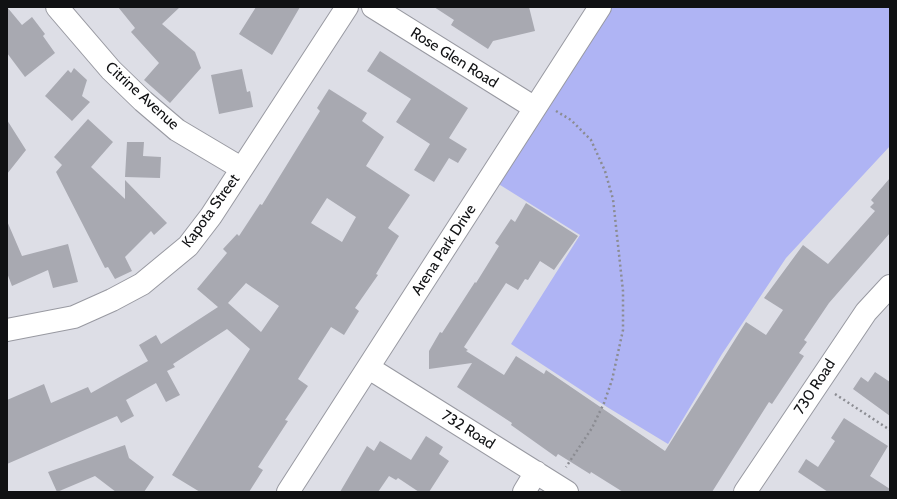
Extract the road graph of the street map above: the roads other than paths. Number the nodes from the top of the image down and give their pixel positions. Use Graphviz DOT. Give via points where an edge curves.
graph roads {
  1 [pos="57,7"];
  2 [pos="347,7"];
  3 [pos="373,7"];
  4 [pos="600,7"];
  5 [pos="537,104"];
  6 [pos="242,168"];
  7 [pos="890,286"];
  8 [pos="7,330"];
  9 [pos="369,368"];
  10 [pos="536,472"];
  11 [pos="561,488"];
  12 [pos="288,492"];
  13 [pos="524,492"];
  14 [pos="746,492"];
  1 -- 6 [label="street, Citrine Avenue" via="111,70 143,101 177,130"];
  2 -- 6 [label="street, Kapota Street"];
  3 -- 5 [label="street, Rose Glen Road"];
  4 -- 5 [label="street, Arena Park Drive"];
  5 -- 9 [label="street, Arena Park Drive"];
  6 -- 8 [label="street, Kapota Street" via="188,246 142,284 74,317"];
  7 -- 14 [label="street, 730 Road" via="866,312"];
  9 -- 10 [label="street, 732 Road"];
  9 -- 12 [label="street, Arena Park Drive"];
  10 -- 11 [label="street, 732 Road"];
  10 -- 13 [label="street"];
}
